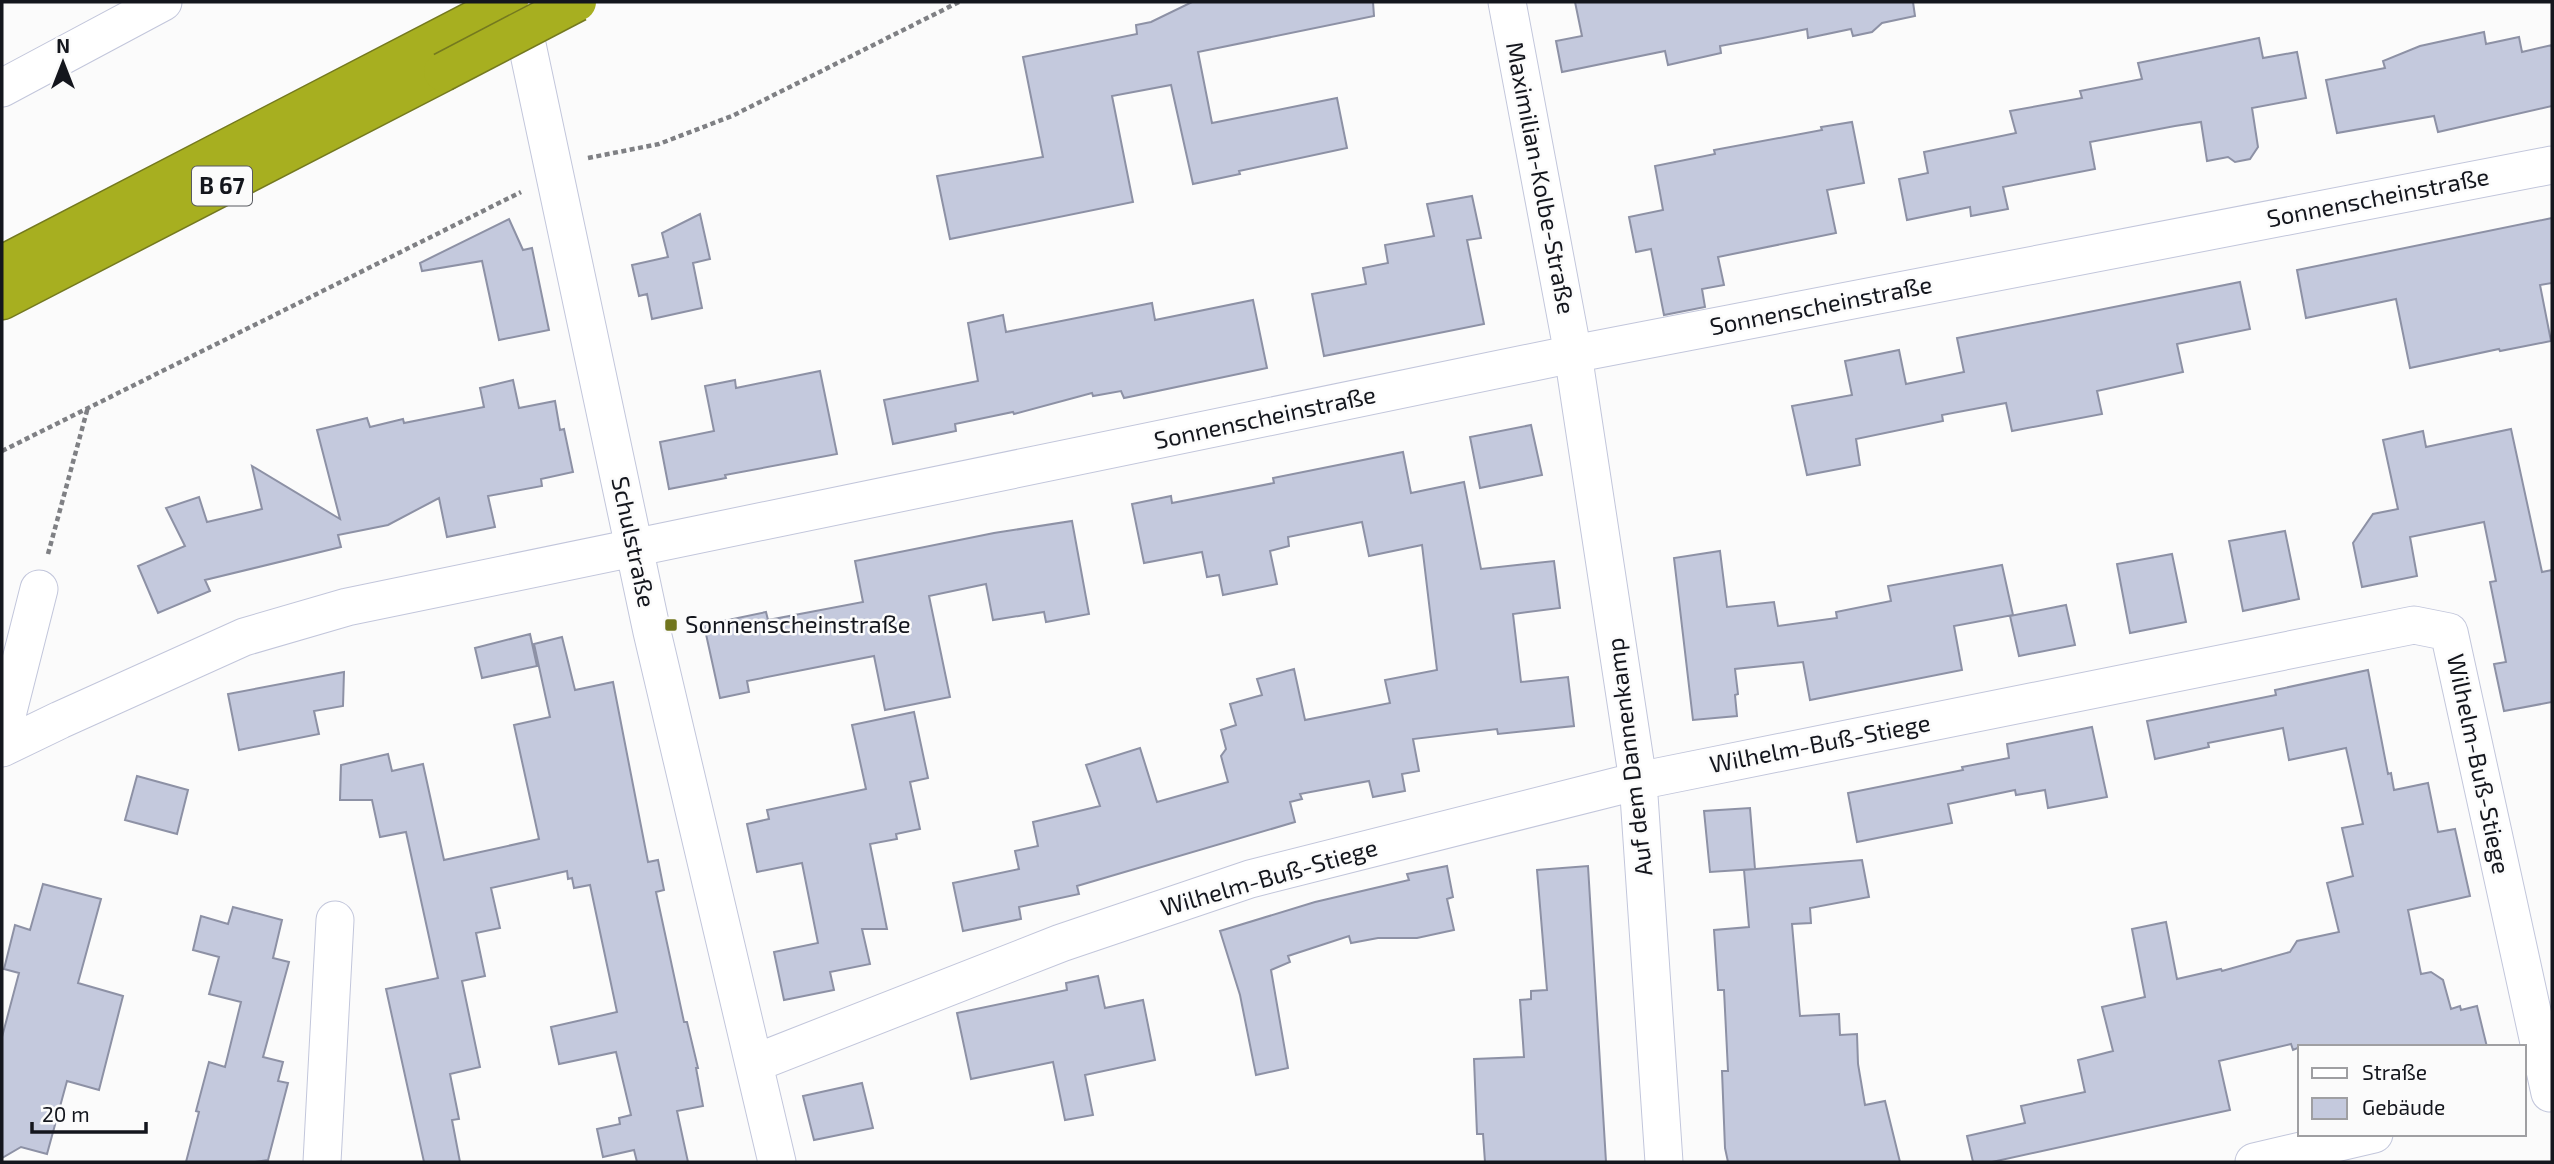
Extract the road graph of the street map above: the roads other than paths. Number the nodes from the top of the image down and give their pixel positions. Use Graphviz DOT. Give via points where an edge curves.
graph roads {
  1 [pos="163,2"];
  2 [pos="509,2"];
  3 [pos="518,2"];
  4 [pos="577,2"];
  5 [pos="1507,2"];
  6 [pos="437,58"];
  7 [pos="2,88"];
  8 [pos="2552,165"];
  9 [pos="2,265"];
  10 [pos="2,300"];
  11 [pos="1573,354"];
  12 [pos="634,549"];
  13 [pos="39,589"];
  14 [pos="2,735"];
  15 [pos="2,748"];
  16 [pos="1638,781"];
  17 [pos="335,920"];
  18 [pos="755,1063"];
  19 [pos="2542,1095"];
  20 [pos="2365,1136"];
  21 [pos="322,1162"];
  22 [pos="777,1162"];
  23 [pos="1664,1162"];
  24 [pos="2254,1162"];
  1 -- 7 [label="street"];
  2 -- 6 [label="highway, B 67"];
  3 -- 12 [label="street, Schulstraße"];
  4 -- 6 [label="highway, B 67, bridge"];
  5 -- 11 [label="street, Maximilian-Kolbe-Straße"];
  6 -- 9 [label="highway, B 67"];
  6 -- 10 [label="highway, B 67"];
  8 -- 11 [label="street, Sonnenscheinstraße"];
  11 -- 12 [label="street, Sonnenscheinstraße"];
  11 -- 16 [label="street, Auf dem Dannenkamp"];
  12 -- 15 [label="street, Sonnenscheinstraße" via="347,607 244,637"];
  12 -- 18 [label="street, Schulstraße"];
  13 -- 14 [label="street"];
  16 -- 18 [label="street, Wilhelm-Buß-Stiege" via="1250,879 1061,943"];
  16 -- 19 [label="street, Wilhelm-Buß-Stiege" via="2414,625 2449,632"];
  16 -- 23 [label="street, Auf dem Dannenkamp"];
  17 -- 21 [label="street"];
  18 -- 22 [label="street, Schulstraße"];
  20 -- 24 [label="street"];
}
